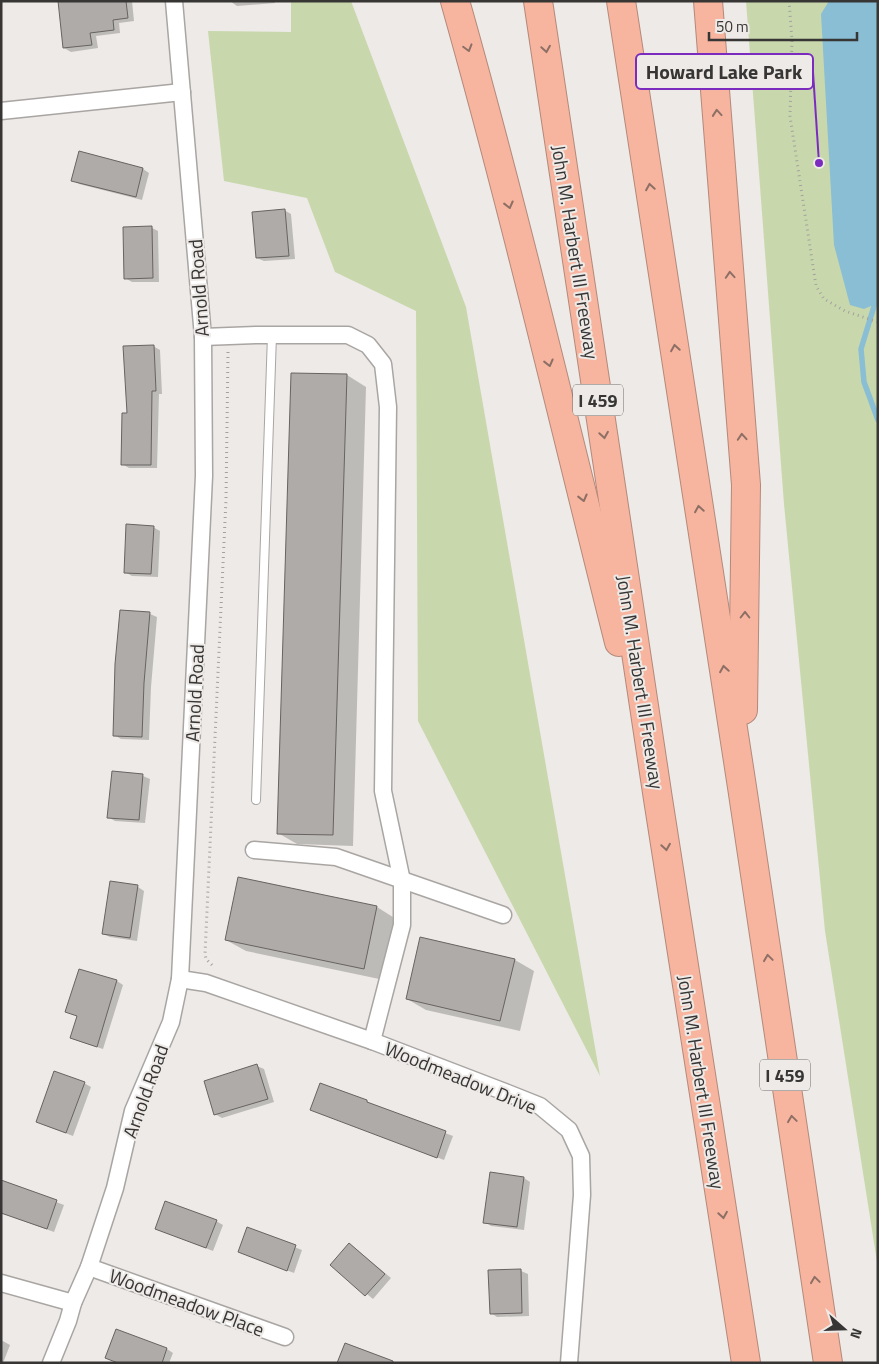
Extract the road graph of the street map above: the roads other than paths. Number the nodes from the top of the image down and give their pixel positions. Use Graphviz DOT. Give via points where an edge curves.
graph roads {
  1 [pos="174,1"];
  2 [pos="455,1"];
  3 [pos="538,1"];
  4 [pos="621,1"];
  5 [pos="708,1"];
  6 [pos="182,92"];
  7 [pos="1,111"];
  8 [pos="272,335"];
  9 [pos="202,337"];
  10 [pos="742,786"];
  11 [pos="658,799"];
  12 [pos="256,800"];
  13 [pos="254,850"];
  14 [pos="402,881"];
  15 [pos="503,915"];
  16 [pos="180,979"];
  17 [pos="372,1041"];
  18 [pos="89,1267"];
  19 [pos="1,1283"];
  20 [pos="73,1303"];
  21 [pos="285,1336"];
  22 [pos="52,1363"];
  23 [pos="569,1363"];
  24 [pos="746,1363"];
  25 [pos="828,1363"];
  1 -- 6 [label="street, Arnold Road"];
  2 -- 11 [label="highway, one-way" via="534,301"];
  3 -- 11 [label="highway, John M. Harbert III Freeway / I 459, one-way"];
  10 -- 4 [label="highway, I 459, one-way"];
  10 -- 5 [label="highway, one-way" via="746,485"];
  6 -- 7 [label="street"];
  6 -- 9 [label="street, Arnold Road"];
  8 -- 9 [label="street"];
  8 -- 12 [label="lane"];
  8 -- 14 [label="street" via="348,335 368,345 384,364 388,407 383,791"];
  9 -- 16 [label="street, Arnold Road" via="204,476"];
  25 -- 10 [label="highway, I 459, one-way"];
  11 -- 24 [label="highway, John M. Harbert III Freeway / I 459, one-way"];
  13 -- 14 [label="street" via="336,857"];
  14 -- 15 [label="street"];
  14 -- 17 [label="street" via="402,925"];
  16 -- 17 [label="street, Woodmeadow Drive" via="206,983"];
  16 -- 18 [label="street, Arnold Road" via="171,1022 134,1111 115,1188"];
  17 -- 23 [label="street, Woodmeadow Drive" via="540,1106 569,1130 581,1156 582,1195"];
  18 -- 20 [label="street, Arnold Road"];
  18 -- 21 [label="street, Woodmeadow Place"];
  19 -- 20 [label="street"];
  20 -- 22 [label="street, Arnold Road"];
}
